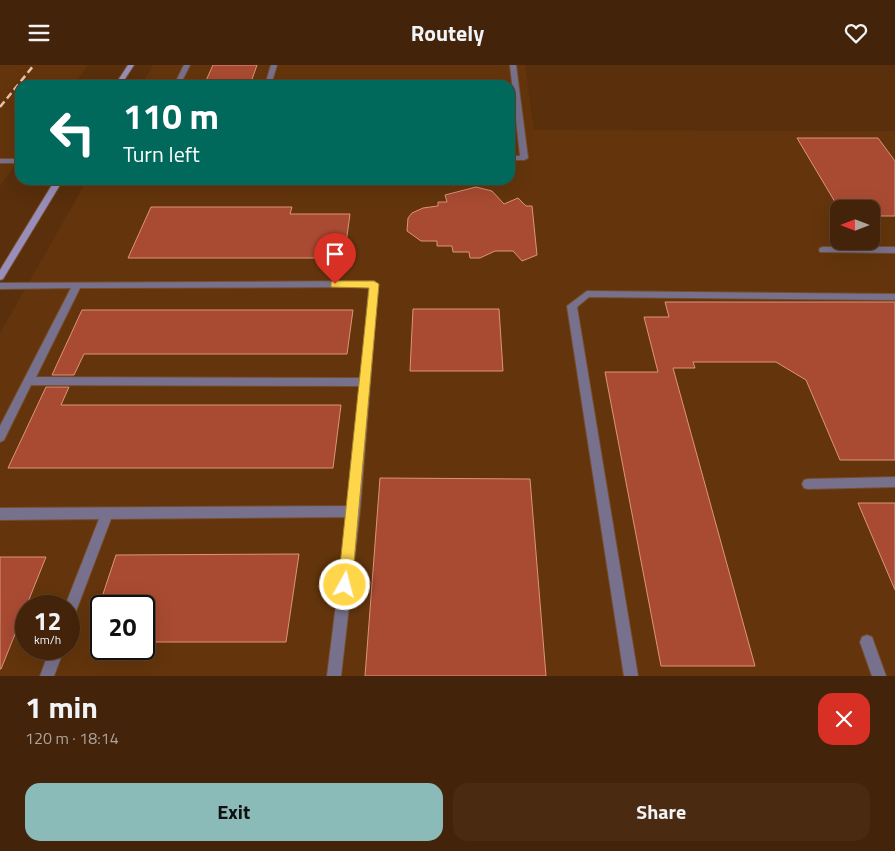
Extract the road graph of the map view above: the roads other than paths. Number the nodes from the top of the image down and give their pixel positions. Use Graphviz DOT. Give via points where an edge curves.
graph roads {
  1 [pos="131,65"];
  2 [pos="187,65"];
  3 [pos="274,65"];
  4 [pos="513,65"];
  5 [pos="121,80"];
  6 [pos="180,80"];
  7 [pos="270,80"];
  8 [pos="513,80"];
  9 [pos="515,106"];
  10 [pos="515,158"];
  11 [pos="0,161"];
  12 [pos="15,161"];
  13 [pos="56,185"];
  14 [pos="823,250"];
  15 [pos="895,251"];
  16 [pos="0,277"];
  17 [pos="77,285"];
  18 [pos="0,286"];
  19 [pos="895,297"];
  20 [pos="28,381"];
  21 [pos="365,382"];
  22 [pos="0,437"];
  23 [pos="895,482"];
  24 [pos="808,483"];
  25 [pos="354,511"];
  26 [pos="107,513"];
  27 [pos="0,514"];
  28 [pos="76,595"];
  29 [pos="866,642"];
  30 [pos="53,660"];
  31 [pos="47,676"];
  32 [pos="334,676"];
  33 [pos="631,676"];
  34 [pos="879,676"];
  1 -- 5 [label="street"];
  2 -- 6 [label="lane"];
  3 -- 7 [label="lane"];
  4 -- 8 [label="lane"];
  9 -- 10 [label="lane" via="524,158"];
  11 -- 12 [label="lane"];
  13 -- 16 [label="street"];
  14 -- 15 [label="lane"];
  17 -- 18 [label="lane"];
  17 -- 20 [label="lane"];
  17 -- 21 [label="lane" via="374,284"];
  19 -- 33 [label="lane" via="587,294 572,306"];
  20 -- 21 [label="lane"];
  20 -- 22 [label="lane"];
  21 -- 25 [label="lane"];
  23 -- 24 [label="lane"];
  25 -- 26 [label="lane"];
  25 -- 32 [label="lane"];
  26 -- 27 [label="lane"];
  26 -- 28 [label="lane"];
  29 -- 34 [label="lane"];
  30 -- 31 [label="lane"];
}
